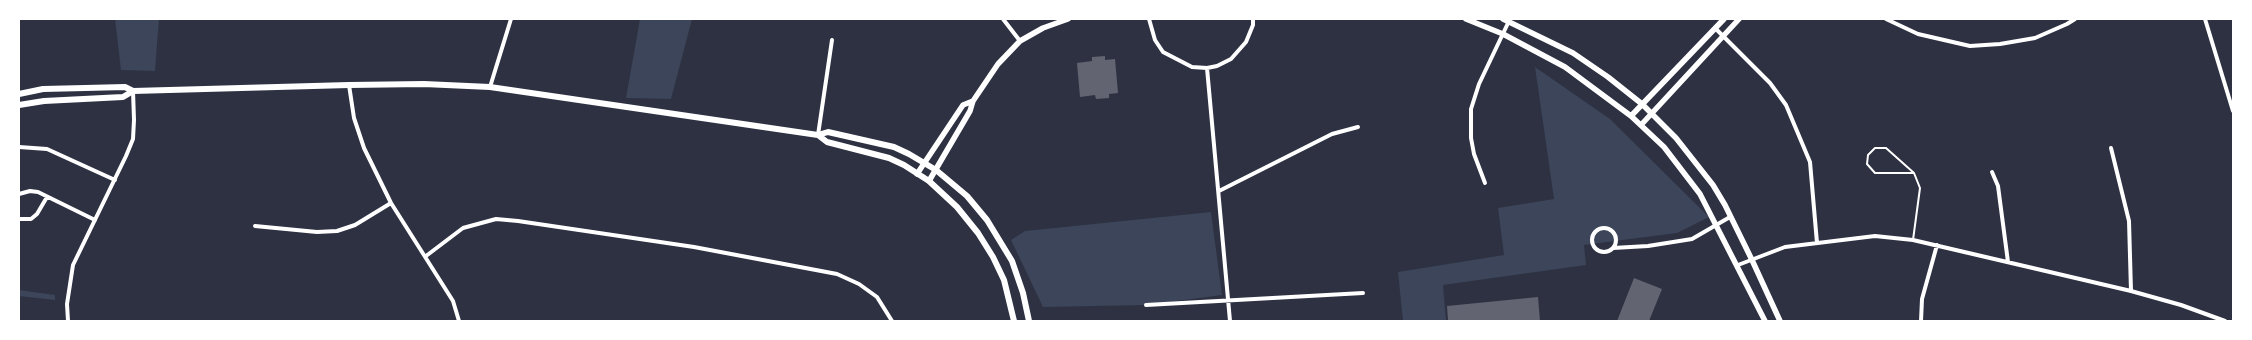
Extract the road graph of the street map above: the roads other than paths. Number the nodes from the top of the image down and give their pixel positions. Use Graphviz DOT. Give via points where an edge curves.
graph roads {
  1 [pos="511,19"];
  2 [pos="1003,19"];
  3 [pos="1068,19"];
  4 [pos="1149,19"];
  5 [pos="1253,19"];
  6 [pos="1466,19"];
  7 [pos="1724,19"];
  8 [pos="1739,19"];
  9 [pos="1886,19"];
  10 [pos="2074,19"];
  11 [pos="2205,19"];
  12 [pos="1506,20"];
  13 [pos="1715,28"];
  14 [pos="1503,34"];
  15 [pos="1723,36"];
  16 [pos="832,40"];
  17 [pos="1020,41"];
  18 [pos="1207,68"];
  19 [pos="349,85"];
  20 [pos="490,87"];
  21 [pos="132,91"];
  22 [pos="19,94"];
  23 [pos="973,101"];
  24 [pos="1642,104"];
  25 [pos="19,105"];
  26 [pos="2233,111"];
  27 [pos="1652,113"];
  28 [pos="1631,116"];
  29 [pos="1641,125"];
  30 [pos="1358,127"];
  31 [pos="818,135"];
  32 [pos="19,147"];
  33 [pos="2111,148"];
  34 [pos="924,163"];
  35 [pos="936,170"];
  36 [pos="1992,172"];
  37 [pos="1914,173"];
  38 [pos="917,174"];
  39 [pos="115,180"];
  40 [pos="929,181"];
  41 [pos="1485,182"];
  42 [pos="1219,192"];
  43 [pos="19,194"];
  44 [pos="47,197"];
  45 [pos="391,203"];
  46 [pos="1730,217"];
  47 [pos="19,219"];
  48 [pos="95,220"];
  49 [pos="1717,225"];
  50 [pos="255,226"];
  51 [pos="1913,240"];
  52 [pos="1817,243"];
  53 [pos="1937,245"];
  54 [pos="1613,248"];
  55 [pos="426,256"];
  56 [pos="1752,260"];
  57 [pos="2008,262"];
  58 [pos="1738,265"];
  59 [pos="2131,291"];
  60 [pos="1363,293"];
  61 [pos="1228,299"];
  62 [pos="1146,305"];
  63 [pos="68,321"];
  64 [pos="459,321"];
  65 [pos="892,321"];
  66 [pos="1014,321"];
  67 [pos="1029,321"];
  68 [pos="1230,321"];
  69 [pos="1765,321"];
  70 [pos="1780,321"];
  71 [pos="1921,321"];
  72 [pos="2225,321"];
  1 -- 20 [label="street"];
  2 -- 17 [label="street"];
  3 -- 17 [label="street" via="1042,28"];
  4 -- 18 [label="street" via="1155,40 1163,52 1192,67"];
  5 -- 18 [label="street" via="1246,42 1231,59"];
  6 -- 14 [label="street"];
  7 -- 13 [label="street"];
  8 -- 15 [label="street"];
  9 -- 10 [label="street" via="1918,34 1970,46 2036,38"];
  11 -- 26 [label="street"];
  12 -- 14 [label="street"];
  12 -- 24 [label="street" via="1573,53"];
  13 -- 15 [label="street"];
  13 -- 24 [label="street"];
  14 -- 28 [label="street" via="1565,67"];
  14 -- 41 [label="street" via="1479,84 1471,109 1474,154"];
  15 -- 27 [label="street"];
  15 -- 52 [label="street" via="1770,83 1786,105 1797,127 1810,162"];
  16 -- 31 [label="street"];
  17 -- 23 [label="street" via="998,64"];
  18 -- 42 [label="street"];
  19 -- 20 [label="main road" via="424,84"];
  19 -- 21 [label="main road"];
  19 -- 45 [label="street" via="356,126"];
  20 -- 31 [label="main road"];
  21 -- 22 [label="main road" via="125,87 85,88 39,90"];
  21 -- 25 [label="main road" via="123,97 44,101"];
  21 -- 39 [label="street" via="133,139"];
  23 -- 34 [label="street" via="963,105"];
  23 -- 35 [label="street" via="970,111"];
  24 -- 27 [label="street"];
  24 -- 28 [label="street"];
  27 -- 29 [label="street"];
  27 -- 46 [label="street" via="1676,138 1713,185"];
  28 -- 29 [label="street"];
  29 -- 49 [label="street" via="1664,147 1682,170 1700,194"];
  30 -- 42 [label="street" via="1332,134"];
  31 -- 34 [label="main road" via="828,132 894,147"];
  31 -- 38 [label="main road" via="827,142 889,158"];
  32 -- 39 [label="street" via="47,149"];
  33 -- 59 [label="street" via="2129,221"];
  34 -- 35 [label="main road"];
  34 -- 38 [label="street"];
  35 -- 40 [label="street"];
  35 -- 67 [label="main road" via="967,196 987,220 1012,261"];
  36 -- 57 [label="street" via="1998,186"];
  37 -- 37 [label="lane" via="1886,148 1875,148 1868,155 1868,166 1875,173"];
  37 -- 51 [label="lane" via="1920,188"];
  38 -- 40 [label="main road"];
  39 -- 48 [label="street"];
  40 -- 66 [label="main road" via="958,207 993,257 1004,280"];
  42 -- 61 [label="street"];
  43 -- 44 [label="street" via="34,191"];
  44 -- 47 [label="street" via="31,219"];
  44 -- 48 [label="street"];
  45 -- 50 [label="street" via="355,225 336,231 317,232"];
  45 -- 55 [label="street"];
  46 -- 49 [label="street"];
  46 -- 56 [label="street"];
  48 -- 63 [label="street" via="73,265 67,304"];
  49 -- 54 [label="street" via="1692,239"];
  49 -- 58 [label="street"];
  51 -- 52 [label="street" via="1875,236"];
  51 -- 53 [label="street"];
  52 -- 56 [label="street" via="1786,247"];
  53 -- 57 [label="street"];
  53 -- 71 [label="street" via="1922,300"];
  54 -- 54 [label="street" via="1603,252 1596,248 1592,241 1597,230 1604,228 1614,233 1616,241"];
  55 -- 64 [label="street" via="453,301"];
  55 -- 65 [label="street" via="463,228 496,219 518,221 694,247 837,274 859,284 877,297"];
  56 -- 58 [label="street"];
  56 -- 70 [label="street"];
  57 -- 59 [label="street"];
  58 -- 69 [label="street"];
  59 -- 72 [label="street"];
  60 -- 61 [label="street"];
  61 -- 62 [label="street"];
  61 -- 68 [label="street"];
}
